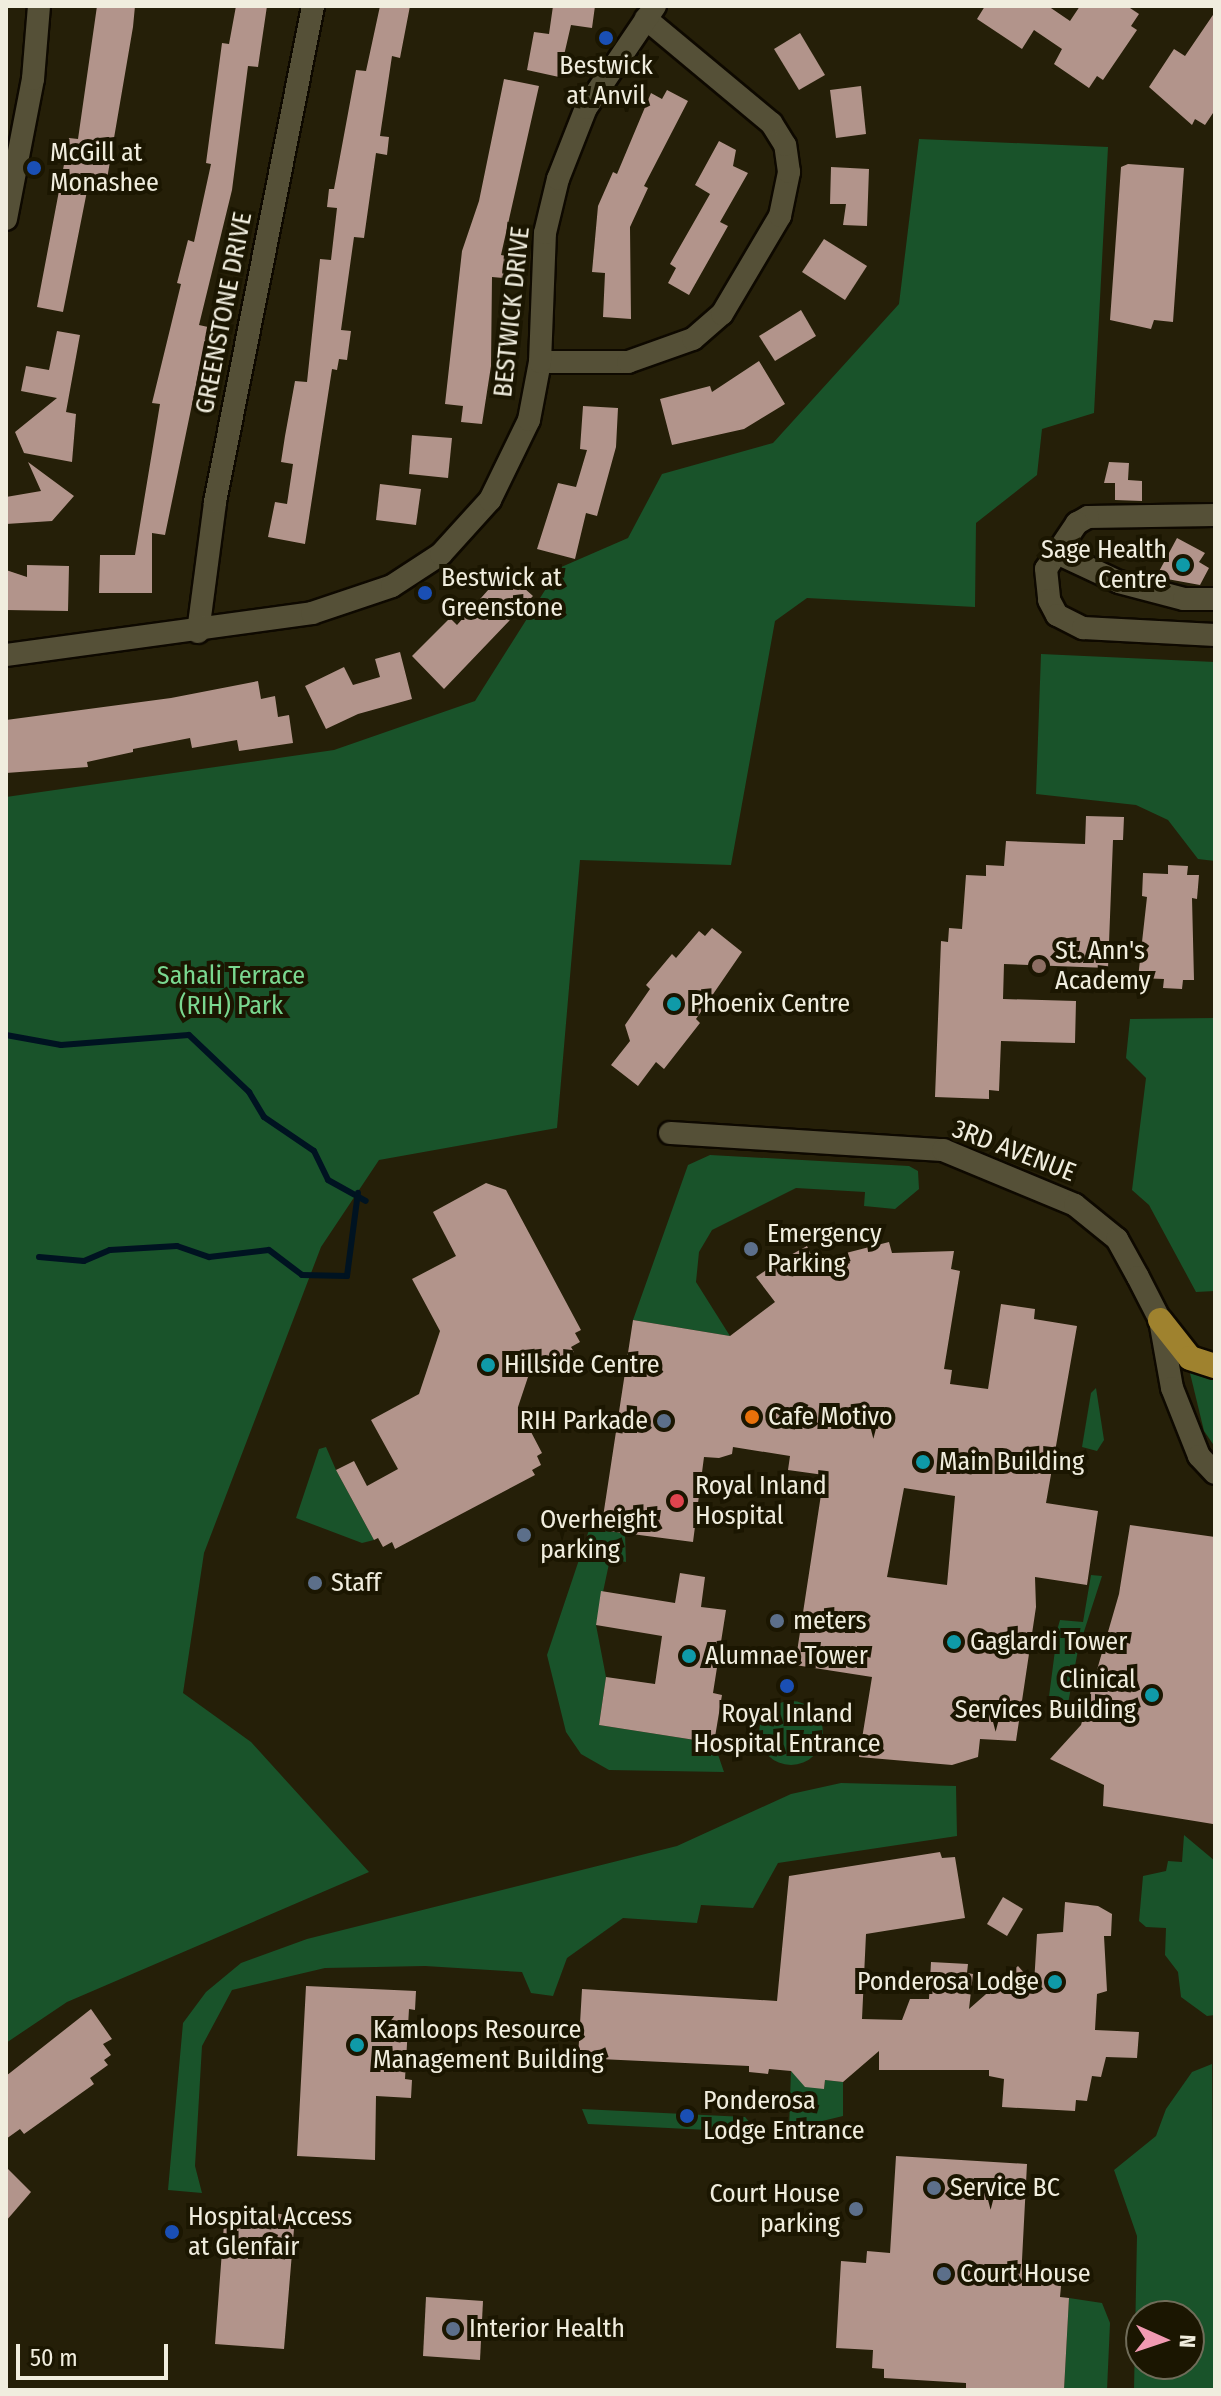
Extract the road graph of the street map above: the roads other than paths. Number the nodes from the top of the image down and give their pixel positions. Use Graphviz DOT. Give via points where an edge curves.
graph roads {
  1 [pos="39,6"];
  2 [pos="313,6"];
  3 [pos="650,12"];
  4 [pos="6,219"];
  5 [pos="540,362"];
  6 [pos="1215,515"];
  7 [pos="1057,553"];
  8 [pos="1215,599"];
  9 [pos="198,632"];
  10 [pos="1215,635"];
  11 [pos="6,655"];
  12 [pos="670,1133"];
  13 [pos="1160,1320"];
  14 [pos="1215,1366"];
  15 [pos="1215,1473"];
  1 -- 4 [label="street" via="33,79"];
  2 -- 9 [label="street, GREENSTONE DRIVE" via="215,502"];
  3 -- 5 [label="street, BESTWICK DRIVE" via="586,108 558,179 545,233"];
  3 -- 5 [label="street" via="771,123 785,145 789,172 780,216 722,314 693,339 628,362"];
  5 -- 9 [label="street, BESTWICK DRIVE" via="529,420 510,464 490,500 441,554 361,600"];
  6 -- 7 [label="street" via="1094,515 1077,523"];
  7 -- 8 [label="street" via="1119,582 1184,599"];
  7 -- 10 [label="street" via="1046,569 1049,600 1057,615 1083,628"];
  9 -- 11 [label="street, BESTWICK DRIVE"];
  12 -- 13 [label="street, 3RD AVENUE" via="943,1150 1075,1205 1117,1239"];
  13 -- 14 [label="main road" via="1190,1358"];
  13 -- 15 [label="street, 3RD AVENUE" via="1172,1388 1199,1456"];
}
